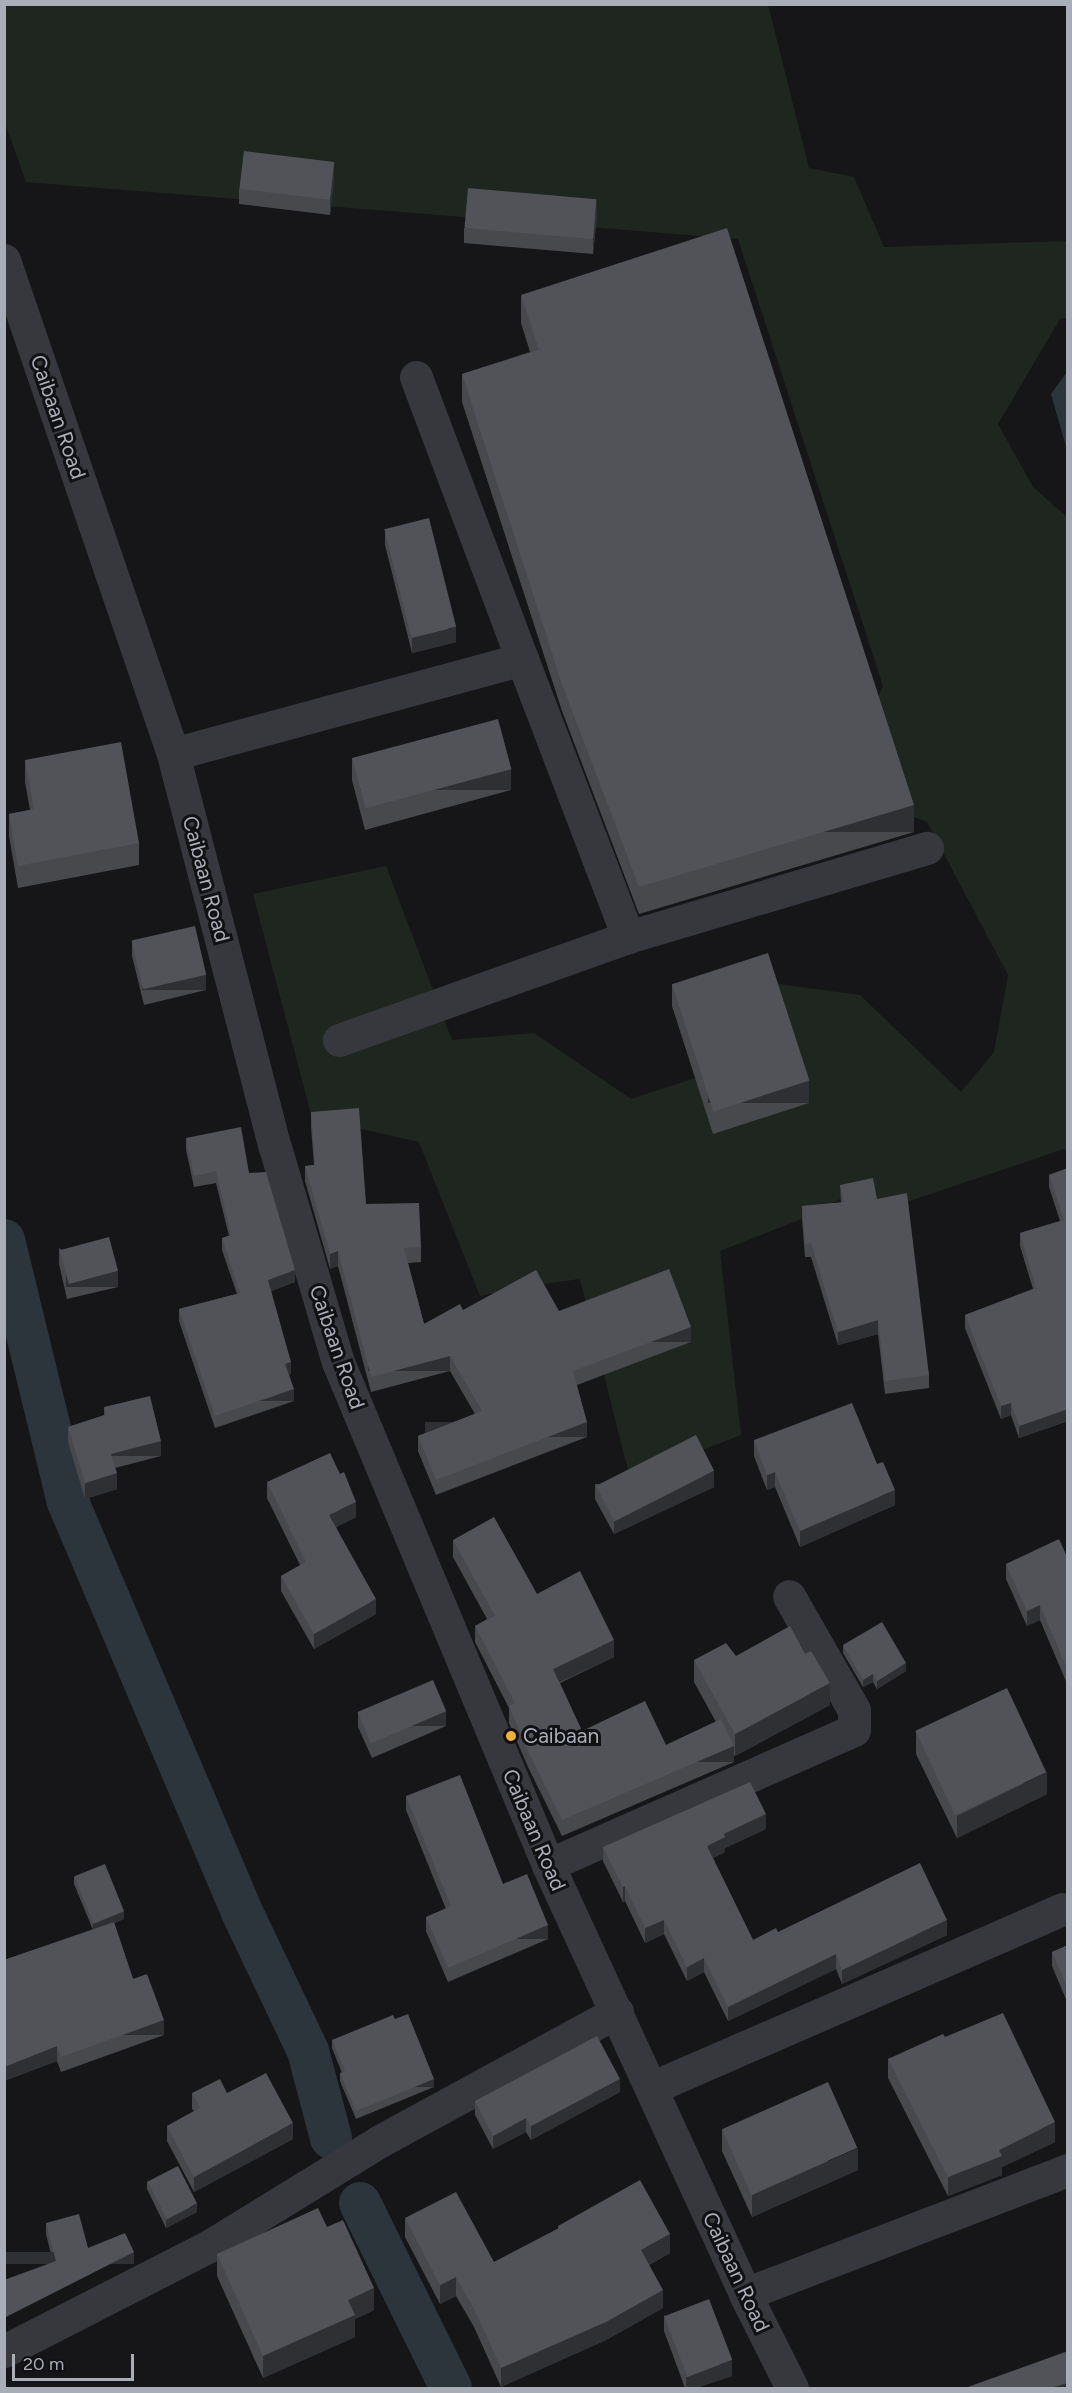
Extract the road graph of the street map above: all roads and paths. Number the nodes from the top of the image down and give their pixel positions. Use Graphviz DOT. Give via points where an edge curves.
graph roads {
  1 [pos="4,260"];
  2 [pos="416,377"];
  3 [pos="522,659"];
  4 [pos="173,754"];
  5 [pos="927,848"];
  6 [pos="628,938"];
  7 [pos="339,1040"];
  8 [pos="789,1596"];
  9 [pos="548,1865"];
  10 [pos="1063,1909"];
  11 [pos="617,2012"];
  12 [pos="651,2088"];
  13 [pos="1068,2170"];
  14 [pos="745,2294"];
  15 [pos="4,2351"];
  16 [pos="792,2388"];
  1 -- 4 [label="street, Caibaan Road"];
  2 -- 3 [label="street"];
  3 -- 4 [label="street"];
  3 -- 6 [label="street"];
  4 -- 9 [label="street, Caibaan Road" via="275,1147 338,1362"];
  5 -- 6 [label="street"];
  6 -- 7 [label="street"];
  8 -- 9 [label="street" via="854,1710 854,1730"];
  9 -- 11 [label="street, Caibaan Road"];
  10 -- 12 [label="street"];
  11 -- 12 [label="street, Caibaan Road"];
  11 -- 15 [label="street" via="380,2141 211,2246"];
  12 -- 14 [label="street, Caibaan Road"];
  13 -- 14 [label="street"];
  14 -- 16 [label="street, Caibaan Road"];
}
